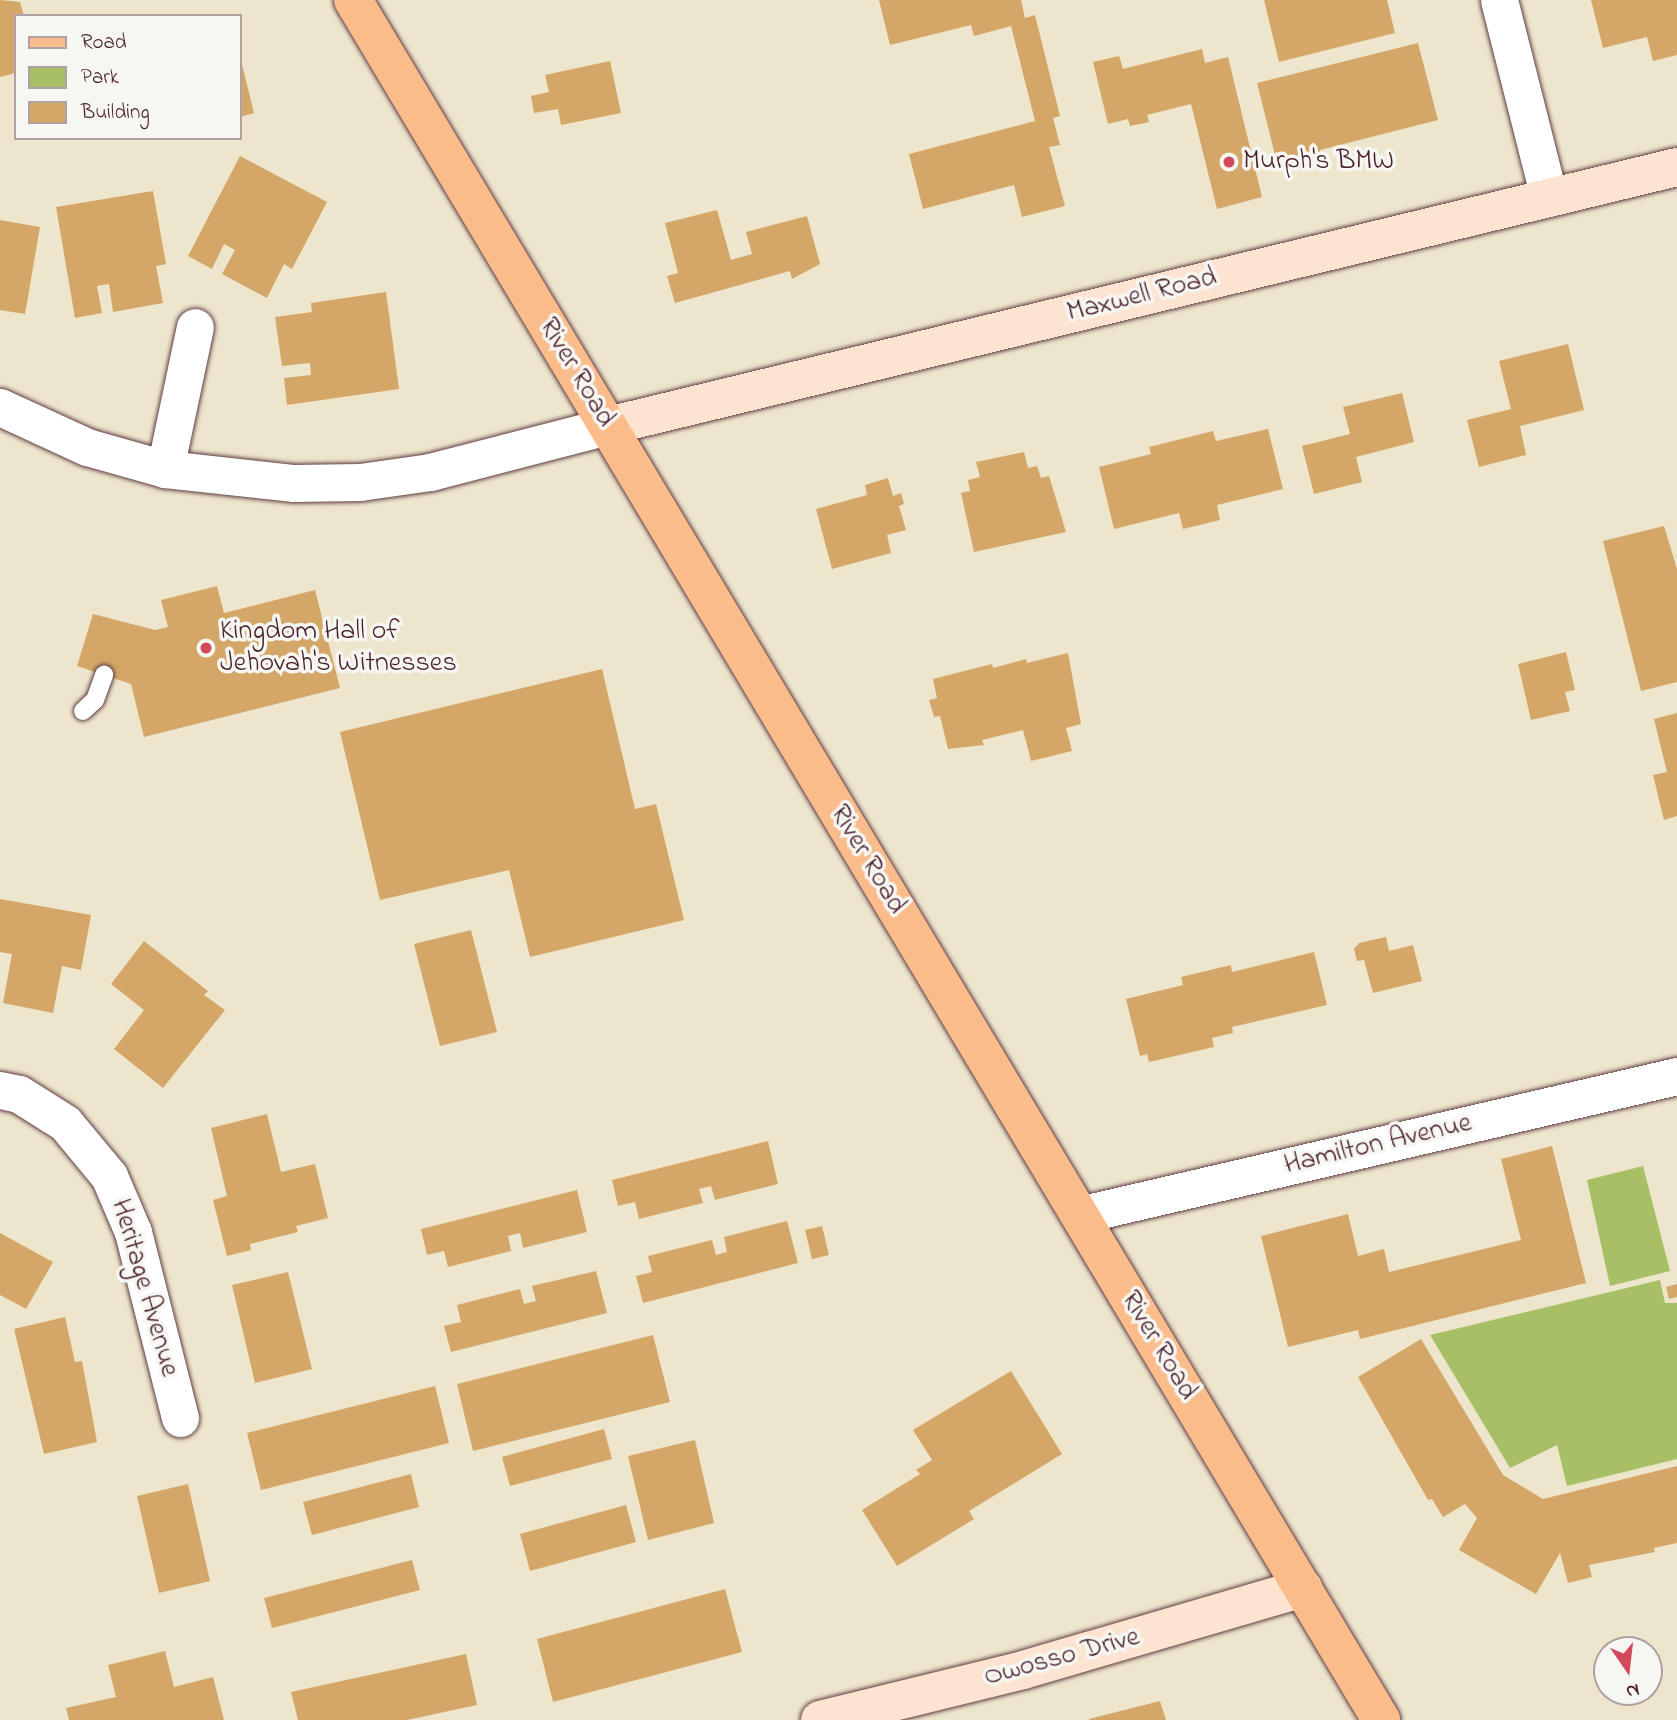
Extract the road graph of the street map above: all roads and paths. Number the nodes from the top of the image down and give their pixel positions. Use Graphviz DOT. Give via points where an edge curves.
graph roads {
  1 [pos="354,0"];
  2 [pos="1499,0"];
  3 [pos="1677,167"];
  4 [pos="1549,198"];
  5 [pos="195,327"];
  6 [pos="0,407"];
  7 [pos="608,426"];
  8 [pos="165,470"];
  9 [pos="104,675"];
  10 [pos="83,711"];
  11 [pos="1677,1076"];
  12 [pos="0,1090"];
  13 [pos="1079,1214"];
  14 [pos="180,1418"];
  15 [pos="1303,1588"];
  16 [pos="820,1720"];
  17 [pos="1381,1720"];
  1 -- 7 [label="main road, River Road"];
  2 -- 4 [label="street"];
  3 -- 4 [label="main road, Maxwell Road"];
  4 -- 7 [label="main road, Maxwell Road"];
  5 -- 8 [label="street"];
  6 -- 8 [label="street" via="87,447"];
  7 -- 8 [label="street" via="429,472 360,482 294,483"];
  7 -- 13 [label="main road, River Road"];
  9 -- 10 [label="lane" via="94,700"];
  11 -- 13 [label="street, Hamilton Avenue"];
  12 -- 14 [label="street, Heritage Avenue" via="19,1094 65,1123 109,1176 133,1232"];
  13 -- 15 [label="main road, River Road"];
  15 -- 16 [label="main road, Owosso Drive" via="1023,1670"];
  15 -- 17 [label="main road, River Road"];
}
